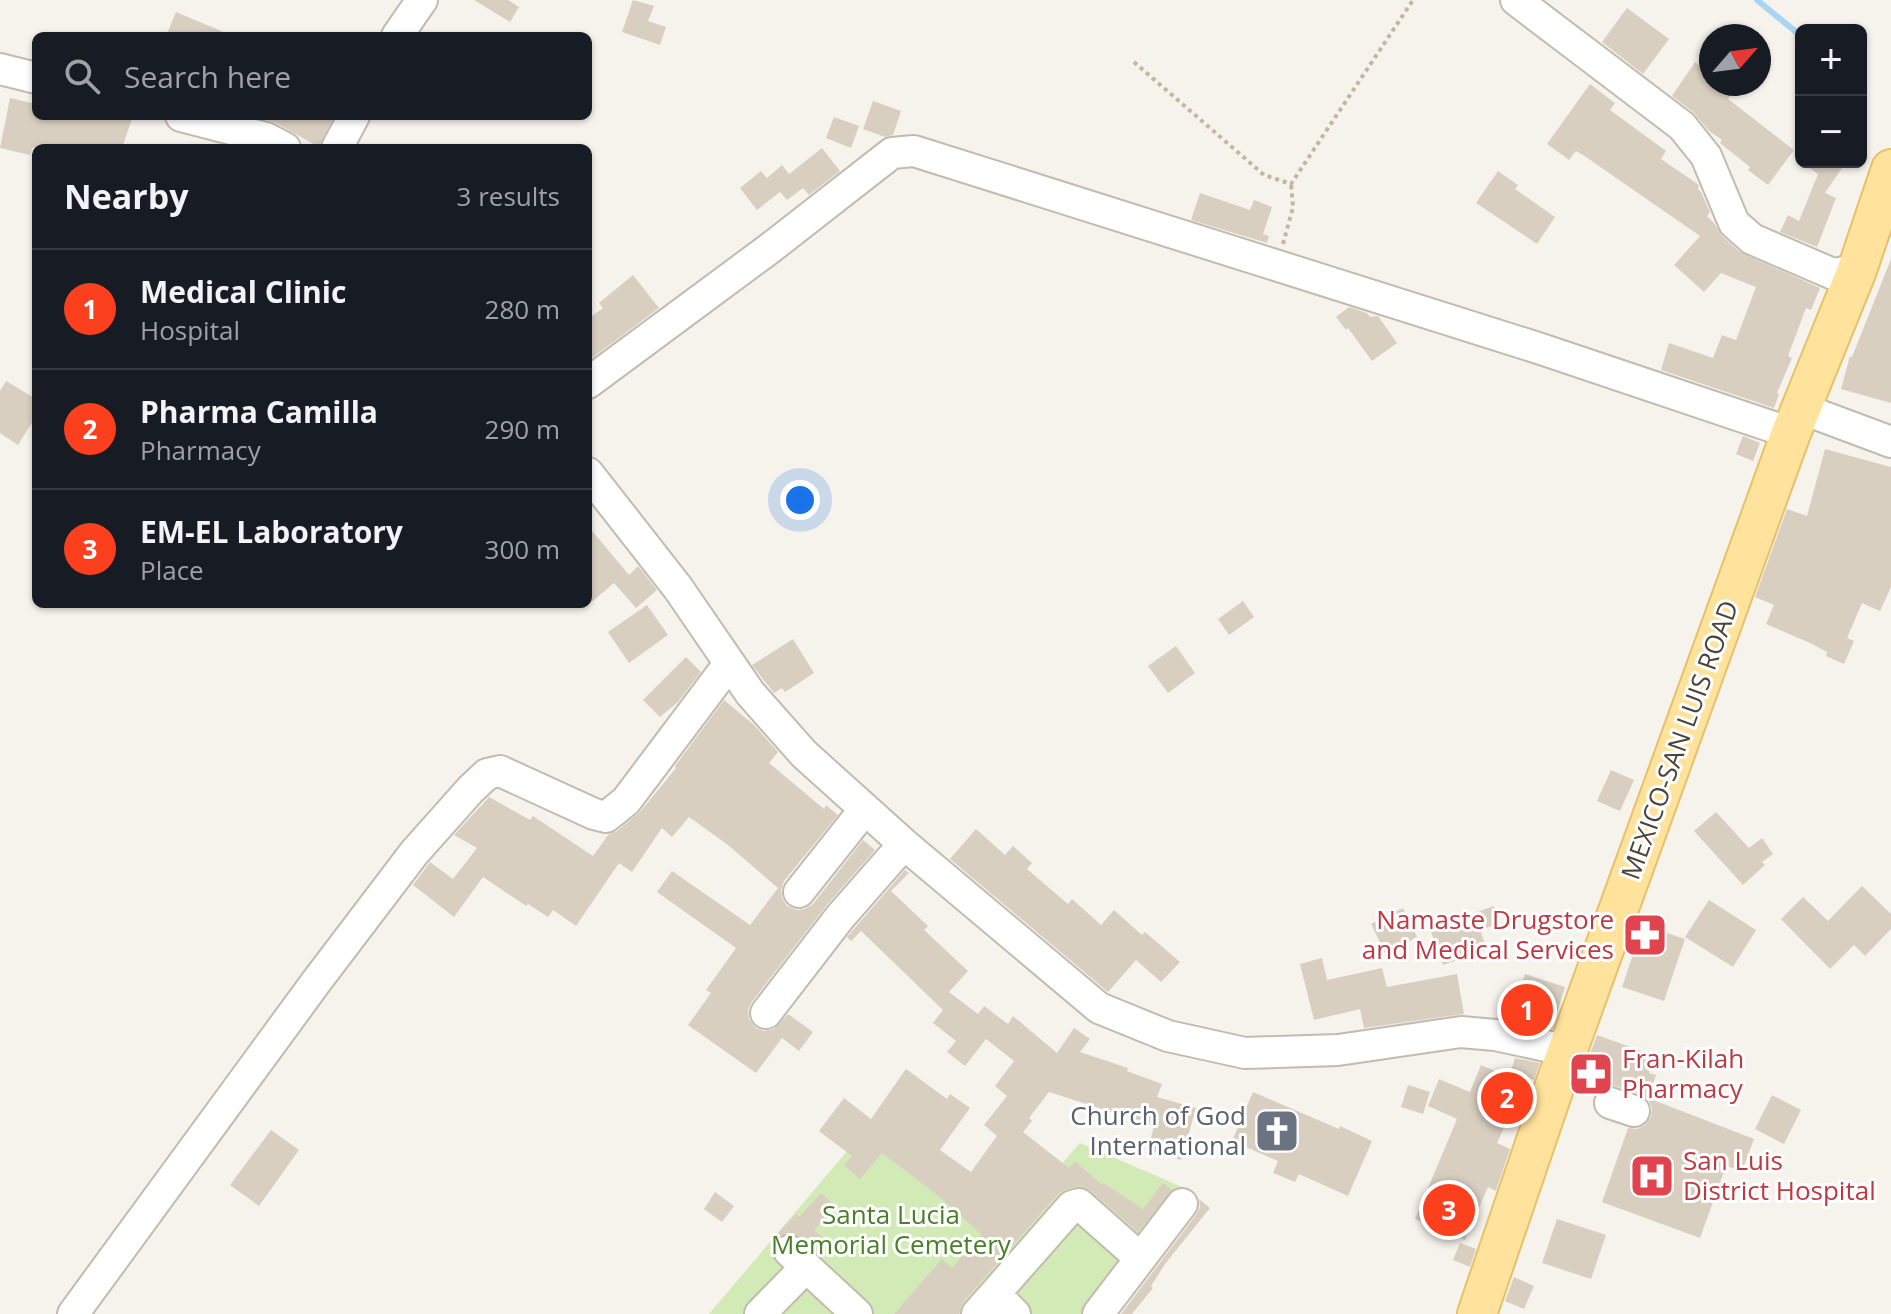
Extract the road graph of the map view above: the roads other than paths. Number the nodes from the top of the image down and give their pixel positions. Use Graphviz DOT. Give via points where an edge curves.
graph roads {
  1 [pos="422,0"];
  2 [pos="1516,0"];
  3 [pos="400,32"];
  4 [pos="1,70"];
  5 [pos="32,77"];
  6 [pos="187,120"];
  7 [pos="352,120"];
  8 [pos="213,137"];
  9 [pos="277,144"];
  10 [pos="339,144"];
  11 [pos="1891,169"];
  12 [pos="1857,270"];
  13 [pos="592,380"];
  14 [pos="1796,420"];
  15 [pos="1891,442"];
  16 [pos="592,478"];
  17 [pos="729,664"];
  18 [pos="865,809"];
  19 [pos="904,844"];
  20 [pos="822,865"];
  21 [pos="799,892"];
  22 [pos="858,896"];
  23 [pos="766,1013"];
  24 [pos="1569,1051"];
  25 [pos="1182,1204"];
  26 [pos="1140,1258"];
  27 [pos="995,1307"];
  28 [pos="73,1314"];
  29 [pos="760,1314"];
  30 [pos="857,1314"];
  31 [pos="1098,1314"];
  32 [pos="1477,1314"];
  1 -- 3 [label="street"];
  2 -- 12 [label="street" via="1682,126 1706,156 1734,223 1752,239 1833,274"];
  4 -- 5 [label="street"];
  6 -- 8 [label="street"];
  7 -- 10 [label="street"];
  8 -- 9 [label="street" via="266,138"];
  11 -- 12 [label="main road, MEXICO-SAN LUIS ROAD"];
  12 -- 14 [label="main road, MEXICO-SAN LUIS ROAD"];
  13 -- 14 [label="street" via="892,153 914,151 1538,348"];
  14 -- 15 [label="street"];
  14 -- 24 [label="main road, MEXICO-SAN LUIS ROAD"];
  16 -- 17 [label="street" via="678,588"];
  17 -- 18 [label="street" via="804,754"];
  17 -- 28 [label="street" via="626,801 606,817 500,771 487,774 471,789 414,853 316,982"];
  18 -- 19 [label="street"];
  18 -- 20 [label="street"];
  19 -- 22 [label="street"];
  19 -- 24 [label="street" via="1099,1008 1168,1036 1245,1053 1282,1053 1479,1032"];
  20 -- 21 [label="street"];
  20 -- 22 [label="street"];
  22 -- 23 [label="street"];
  24 -- 32 [label="main road, MEXICO-SAN LUIS ROAD"];
  25 -- 26 [label="street"];
  26 -- 27 [label="street" via="1079,1204 1072,1206"];
  26 -- 31 [label="street"];
  29 -- 30 [label="street" via="797,1259"];
}
